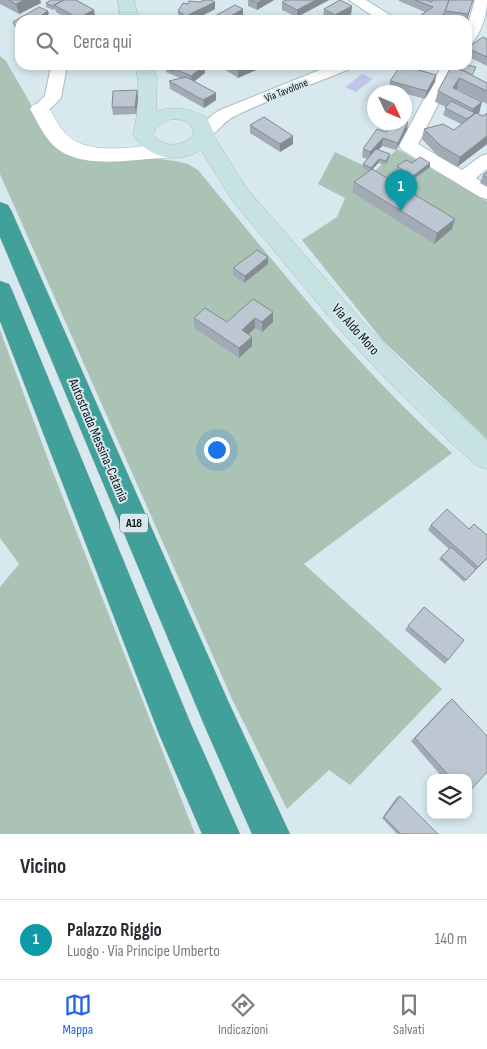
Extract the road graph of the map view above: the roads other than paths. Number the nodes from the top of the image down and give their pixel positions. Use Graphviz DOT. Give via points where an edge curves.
graph roads {
  1 [pos="126,0"];
  2 [pos="356,0"];
  3 [pos="482,0"];
  4 [pos="129,15"];
  5 [pos="382,15"];
  6 [pos="472,36"];
  7 [pos="334,70"];
  8 [pos="447,70"];
  9 [pos="58,71"];
  10 [pos="146,72"];
  11 [pos="40,109"];
  12 [pos="185,114"];
  13 [pos="226,114"];
  14 [pos="145,126"];
  15 [pos="203,135"];
  16 [pos="167,151"];
  17 [pos="94,155"];
  18 [pos="487,160"];
  19 [pos="464,178"];
  20 [pos="487,193"];
  21 [pos="240,195"];
  22 [pos="0,210"];
  23 [pos="0,290"];
  24 [pos="485,455"];
  25 [pos="221,834"];
  26 [pos="271,834"];
  1 -- 4 [label="main road"];
  2 -- 5 [label="street"];
  3 -- 6 [label="street"];
  7 -- 13 [label="street, Via Tavolone"];
  8 -- 19 [label="street" via="408,146"];
  9 -- 11 [label="street" via="53,98"];
  10 -- 12 [label="main road" via="169,103"];
  10 -- 14 [label="main road"];
  11 -- 17 [label="street" via="63,144"];
  12 -- 13 [label="street"];
  12 -- 14 [label="main road" via="162,115"];
  12 -- 15 [label="main road" via="200,122"];
  13 -- 15 [label="street"];
  14 -- 16 [label="main road" via="143,135 146,142"];
  14 -- 17 [label="street" via="115,148"];
  15 -- 16 [label="main road" via="191,147"];
  15 -- 21 [label="main road"];
  16 -- 17 [label="street"];
  16 -- 21 [label="main road" via="206,167"];
  18 -- 19 [label="street"];
  19 -- 20 [label="street"];
  21 -- 24 [label="main road, Via Aldo Moro" via="394,371"];
  22 -- 26 [label="highway, Autostrada Messina-Catania / A18" via="216,715"];
  23 -- 25 [label="highway" via="177,734"];
}
